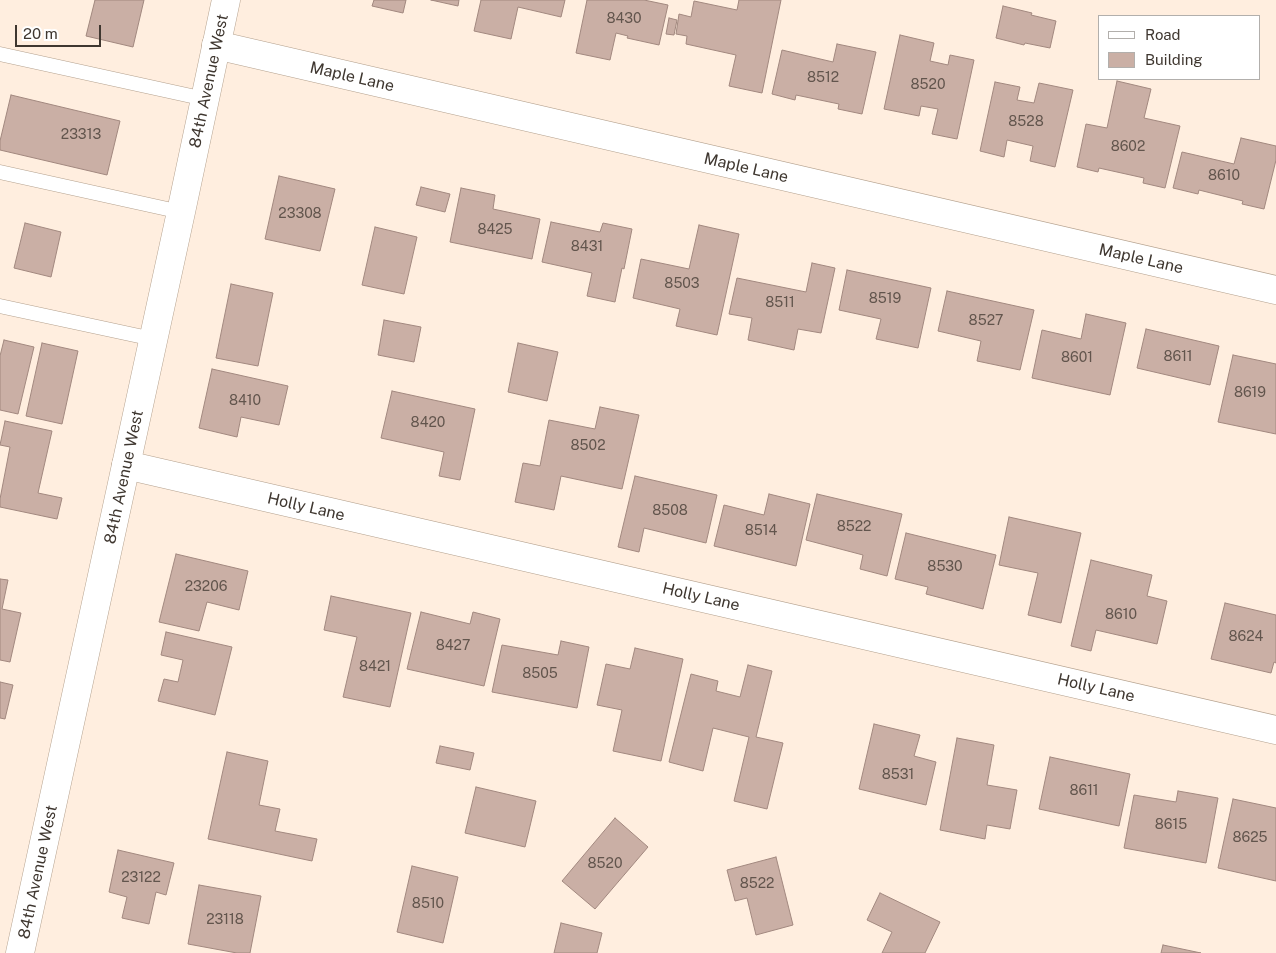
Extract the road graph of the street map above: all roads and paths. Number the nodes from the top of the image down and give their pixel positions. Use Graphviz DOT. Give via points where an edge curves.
graph roads {
  1 [pos="226,0"];
  2 [pos="216,45"];
  3 [pos="0,54"];
  4 [pos="205,99"];
  5 [pos="0,172"];
  6 [pos="182,212"];
  7 [pos="1276,290"];
  8 [pos="0,306"];
  9 [pos="153,339"];
  10 [pos="126,465"];
  11 [pos="1276,730"];
  12 [pos="20,953"];
  1 -- 2 [label="street, 84th Avenue West"];
  2 -- 4 [label="street, 84th Avenue West"];
  2 -- 7 [label="street, Maple Lane"];
  3 -- 4 [label="lane"];
  4 -- 6 [label="street, 84th Avenue West"];
  5 -- 6 [label="lane"];
  6 -- 9 [label="street, 84th Avenue West"];
  8 -- 9 [label="lane"];
  9 -- 10 [label="street, 84th Avenue West"];
  10 -- 11 [label="street, Holly Lane"];
  10 -- 12 [label="street, 84th Avenue West"];
}
